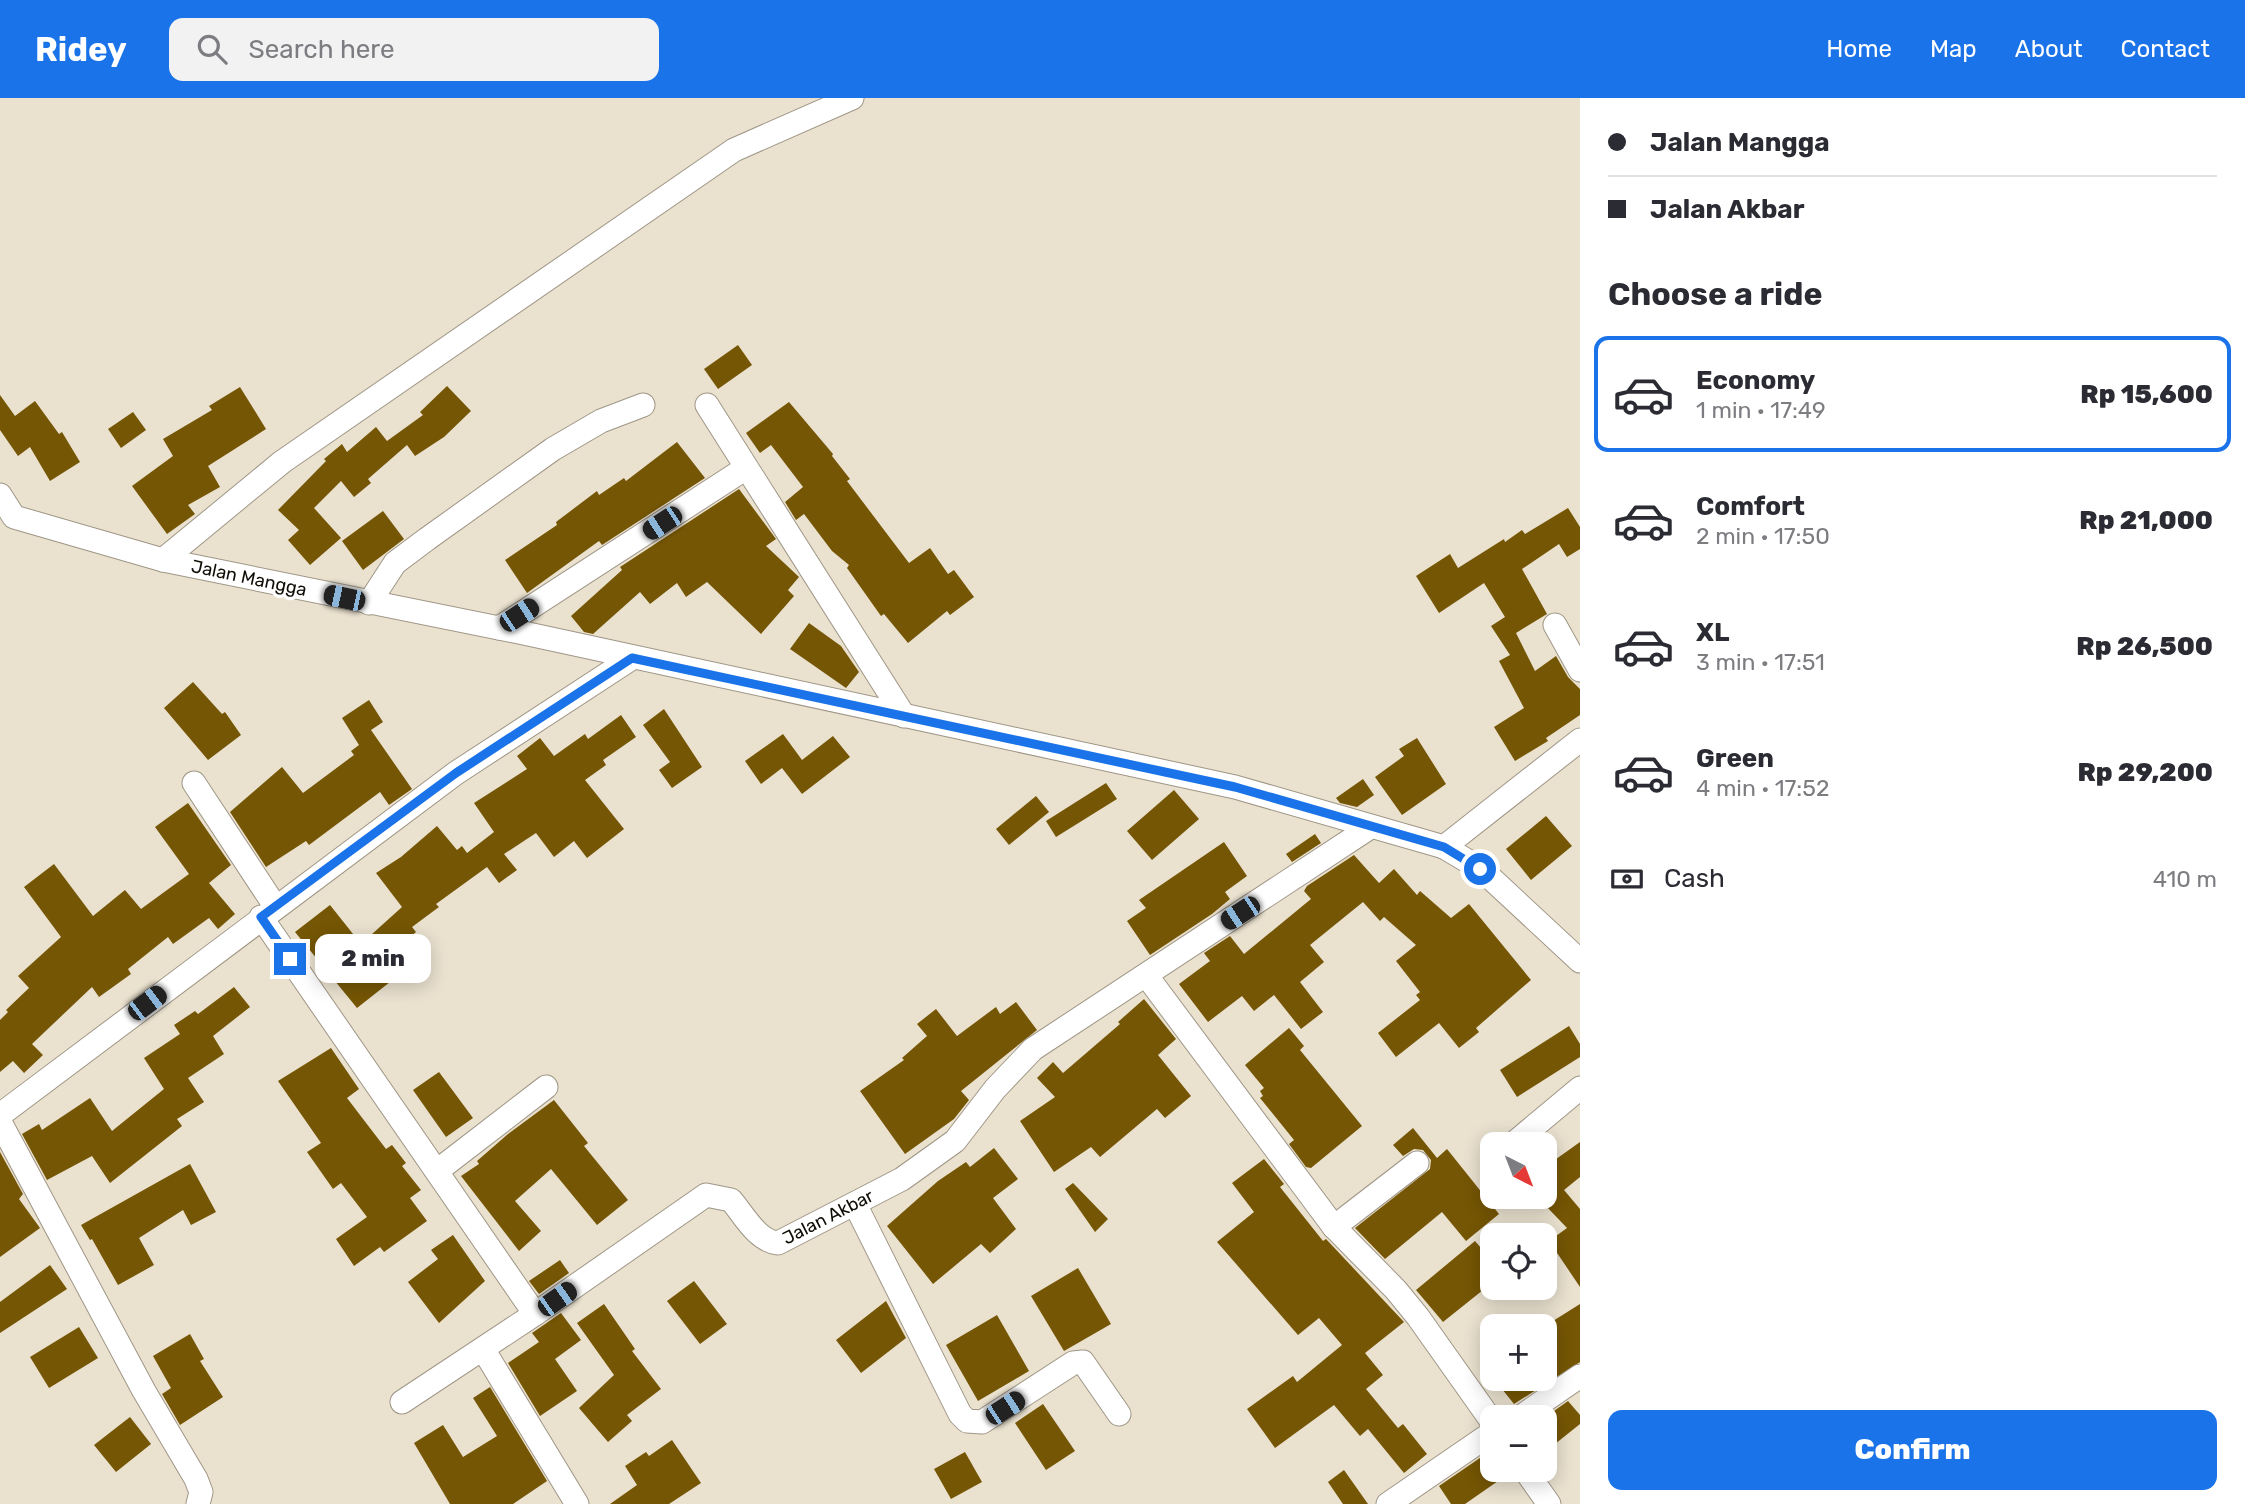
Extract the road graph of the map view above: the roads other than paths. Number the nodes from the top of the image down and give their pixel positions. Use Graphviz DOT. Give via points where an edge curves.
graph roads {
  1 [pos="852,98"];
  2 [pos="643,405"];
  3 [pos="707,405"];
  4 [pos="746,468"];
  5 [pos="0,495"];
  6 [pos="7,520"];
  7 [pos="163,560"];
  8 [pos="369,603"];
  9 [pos="1555,625"];
  10 [pos="499,628"];
  11 [pos="632,658"];
  12 [pos="1580,670"];
  13 [pos="904,716"];
  14 [pos="1580,740"];
  15 [pos="194,783"];
  16 [pos="1369,828"];
  17 [pos="1444,847"];
  18 [pos="268,911"];
  19 [pos="1580,961"];
  20 [pos="1146,975"];
  21 [pos="546,1087"];
  22 [pos="1580,1088"];
  23 [pos="0,1115"];
  24 [pos="0,1122"];
  25 [pos="1527,1132"];
  26 [pos="1418,1163"];
  27 [pos="437,1171"];
  28 [pos="855,1204"];
  29 [pos="1334,1227"];
  30 [pos="536,1314"];
  31 [pos="483,1349"];
  32 [pos="1580,1376"];
  33 [pos="402,1402"];
  34 [pos="1480,1405"];
  35 [pos="1538,1405"];
  36 [pos="1119,1414"];
  37 [pos="1480,1441"];
  38 [pos="1533,1482"];
  39 [pos="202,1500"];
  40 [pos="577,1504"];
  41 [pos="1388,1504"];
  42 [pos="1549,1504"];
  1 -- 7 [label="street" via="734,150 282,462"];
  2 -- 8 [label="street" via="601,421 553,449 427,539 395,564"];
  3 -- 4 [label="street"];
  4 -- 10 [label="street"];
  4 -- 13 [label="street"];
  5 -- 6 [label="street, Jalan Mangga"];
  6 -- 7 [label="street, Jalan Mangga"];
  7 -- 8 [label="street, Jalan Mangga"];
  8 -- 10 [label="street, Jalan Mangga"];
  9 -- 12 [label="street"];
  10 -- 11 [label="street, Jalan Mangga"];
  11 -- 13 [label="street, Jalan Mangga"];
  11 -- 18 [label="street" via="456,773"];
  13 -- 16 [label="street, Jalan Mangga" via="1235,787"];
  14 -- 17 [label="street"];
  15 -- 18 [label="street"];
  16 -- 17 [label="street, Jalan Mangga"];
  16 -- 20 [label="street, Jalan Akbar"];
  17 -- 19 [label="street, Jalan Mangga" via="1480,869"];
  18 -- 23 [label="street"];
  18 -- 27 [label="street"];
  20 -- 28 [label="street, Jalan Akbar" via="1033,1049 955,1141 902,1179"];
  20 -- 29 [label="street"];
  21 -- 27 [label="street"];
  22 -- 25 [label="street"];
  24 -- 39 [label="street"];
  26 -- 29 [label="street"];
  27 -- 30 [label="street"];
  28 -- 30 [label="street, Jalan Akbar" via="778,1243 761,1236 731,1200 706,1195"];
  28 -- 36 [label="street" via="967,1421 982,1422 1073,1363 1083,1362"];
  29 -- 34 [label="street" via="1396,1290"];
  30 -- 31 [label="street, Jalan Akbar"];
  31 -- 33 [label="street, Jalan Akbar"];
  31 -- 40 [label="street"];
  32 -- 35 [label="street"];
  37 -- 41 [label="street"];
  38 -- 42 [label="street"];
}
